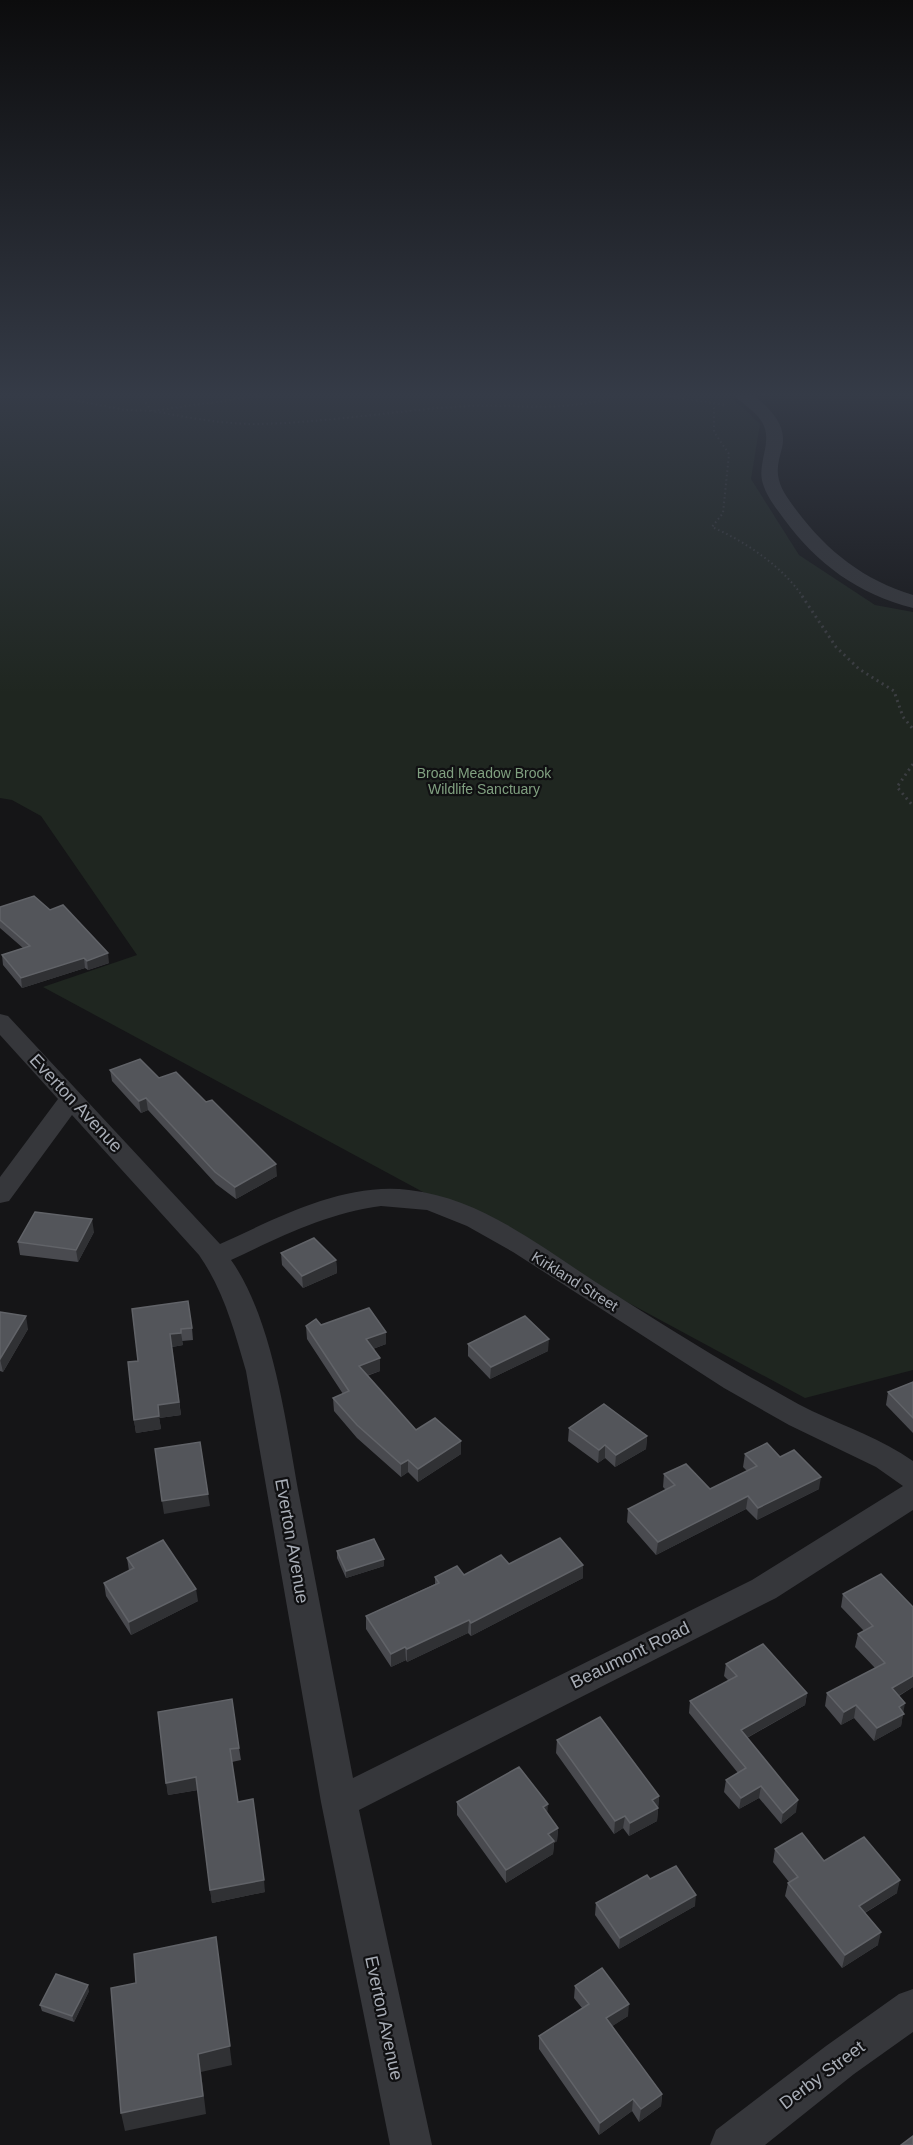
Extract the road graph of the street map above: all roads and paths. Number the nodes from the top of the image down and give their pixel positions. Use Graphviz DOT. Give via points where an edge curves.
graph roads {
  1 [pos="725,493"];
  2 [pos="776,493"];
  3 [pos="913,602"];
  4 [pos="913,729"];
  5 [pos="913,764"];
  6 [pos="913,806"];
  7 [pos="0,1021"];
  8 [pos="72,1098"];
  9 [pos="0,1195"];
  10 [pos="214,1257"];
  11 [pos="913,1478"];
  12 [pos="913,1495"];
  13 [pos="339,1802"];
  14 [pos="913,2008"];
  15 [pos="411,2145"];
  16 [pos="731,2145"];
  1 -- 4 [label="path" via="723,513 712,527 740,539 794,584 836,647 858,669 894,691 903,717"];
  2 -- 3 [label="street" via="800,528 838,567 860,583"];
  5 -- 6 [label="path" via="897,787"];
  7 -- 8 [label="street, Everton Avenue"];
  8 -- 9 [label="street"];
  8 -- 10 [label="street, Everton Avenue"];
  10 -- 11 [label="street, Kirkland Street" via="312,1213 353,1200 398,1197 436,1204 499,1233 786,1411 891,1462"];
  10 -- 13 [label="street, Everton Avenue" via="228,1276 240,1304 261,1371"];
  12 -- 13 [label="street, Beaumont Road" via="764,1589"];
  13 -- 15 [label="street, Everton Avenue"];
  14 -- 16 [label="street, Derby Street"];
}
